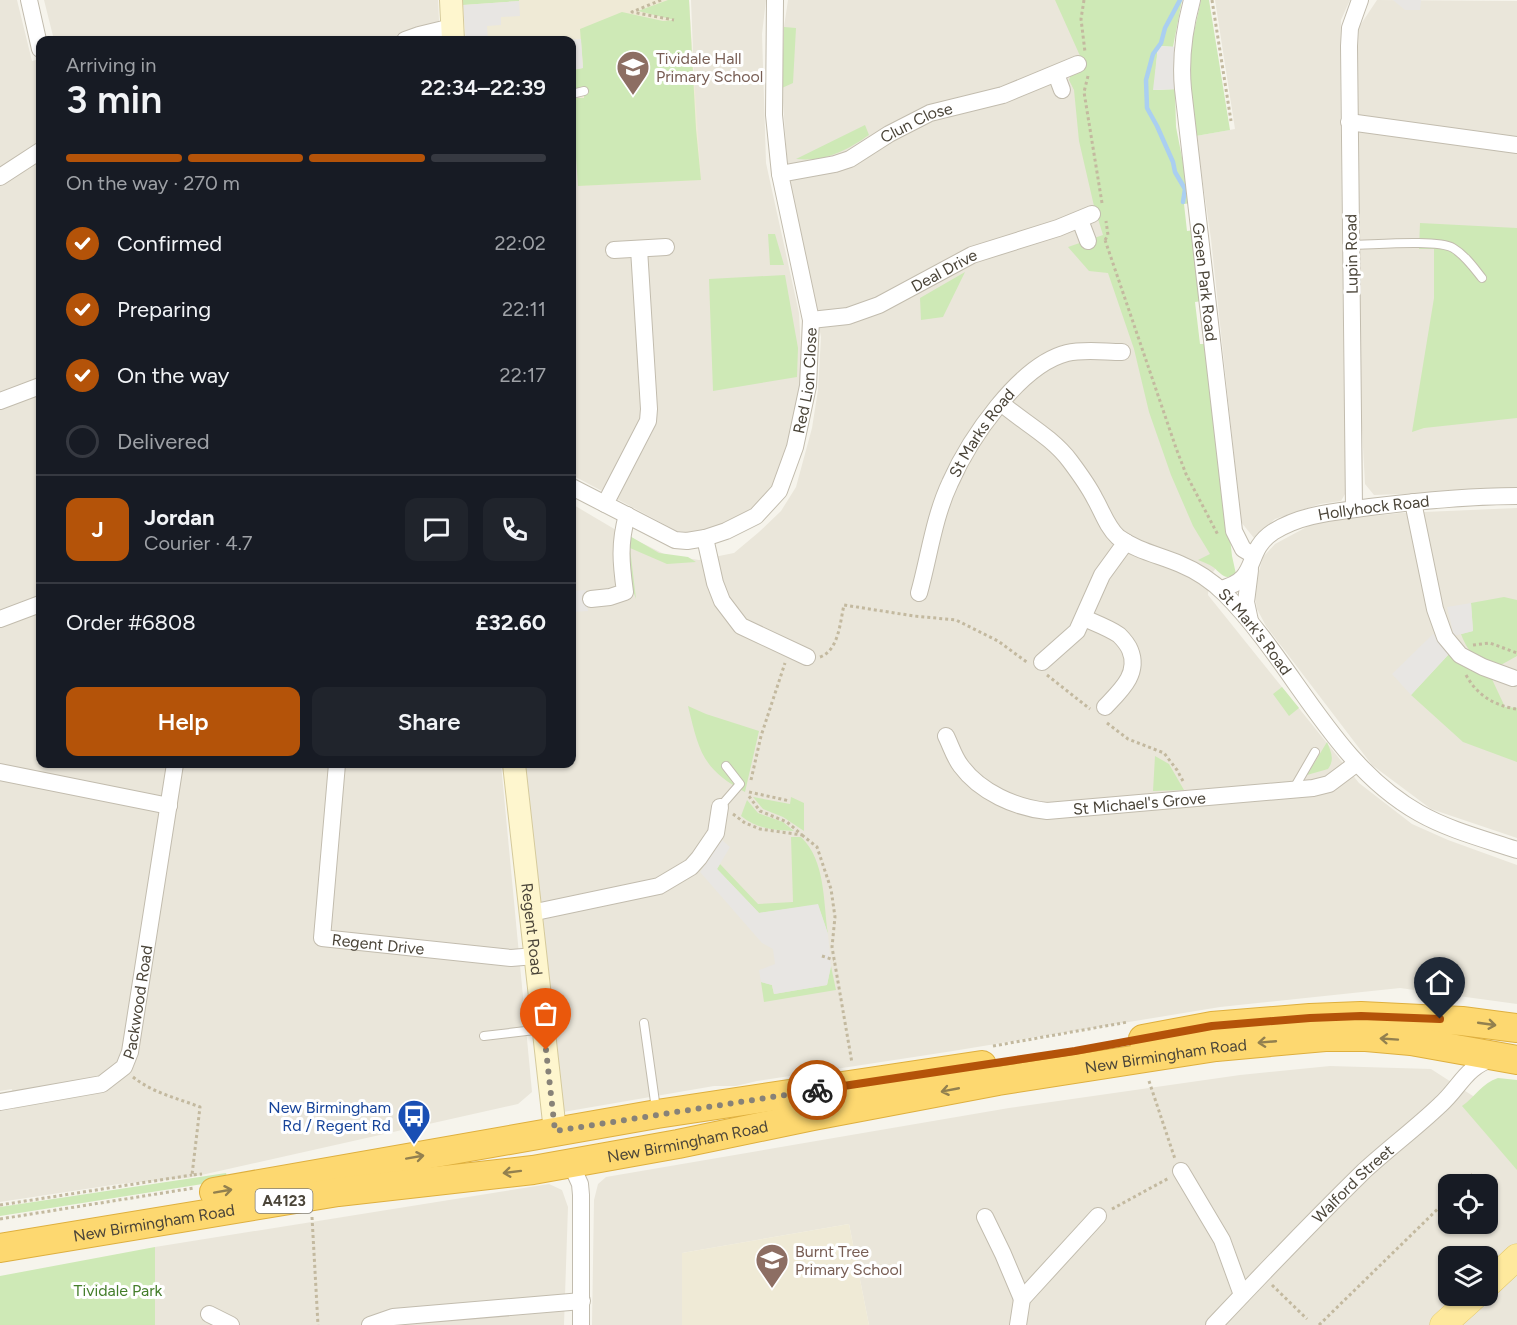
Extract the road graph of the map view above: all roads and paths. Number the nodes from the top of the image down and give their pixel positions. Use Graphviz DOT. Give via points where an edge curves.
graph roads {
  1 [pos="29,0"];
  2 [pos="451,0"];
  3 [pos="661,0"];
  4 [pos="775,0"];
  5 [pos="1084,0"];
  6 [pos="1192,0"];
  7 [pos="1212,0"];
  8 [pos="1360,0"];
  9 [pos="674,20"];
  10 [pos="453,34"];
  11 [pos="37,36"];
  12 [pos="416,36"];
  13 [pos="1084,64"];
  14 [pos="584,92"];
  15 [pos="576,93"];
  16 [pos="1232,121"];
  17 [pos="1349,122"];
  18 [pos="1517,145"];
  19 [pos="36,154"];
  20 [pos="780,174"];
  21 [pos="0,177"];
  22 [pos="1093,239"];
  23 [pos="1105,240"];
  24 [pos="1351,245"];
  25 [pos="666,247"];
  26 [pos="639,249"];
  27 [pos="614,250"];
  28 [pos="1482,278"];
  29 [pos="811,320"];
  30 [pos="1122,352"];
  31 [pos="36,388"];
  32 [pos="0,401"];
  33 [pos="1000,403"];
  34 [pos="576,489"];
  35 [pos="1517,496"];
  36 [pos="1413,502"];
  37 [pos="605,504"];
  38 [pos="1354,509"];
  39 [pos="627,515"];
  40 [pos="705,538"];
  41 [pos="1126,542"];
  42 [pos="1223,544"];
  43 [pos="1252,559"];
  44 [pos="1220,589"];
  45 [pos="919,593"];
  46 [pos="591,599"];
  47 [pos="36,606"];
  48 [pos="1084,618"];
  49 [pos="0,619"];
  50 [pos="1251,624"];
  51 [pos="1517,653"];
  52 [pos="812,657"];
  53 [pos="1463,657"];
  54 [pos="786,661"];
  55 [pos="1040,669"];
  56 [pos="1513,678"];
  57 [pos="1105,706"];
  58 [pos="1517,708"];
  59 [pos="946,736"];
  60 [pos="1315,752"];
  61 [pos="1357,763"];
  62 [pos="726,766"];
  63 [pos="174,768"];
  64 [pos="337,768"];
  65 [pos="514,768"];
  66 [pos="0,772"];
  67 [pos="1293,790"];
  68 [pos="748,795"];
  69 [pos="790,801"];
  70 [pos="168,806"];
  71 [pos="720,807"];
  72 [pos="802,835"];
  73 [pos="1517,850"];
  74 [pos="531,913"];
  75 [pos="535,956"];
  76 [pos="822,956"];
  77 [pos="834,960"];
  78 [pos="644,1023"];
  79 [pos="1517,1028"];
  80 [pos="544,1029"];
  81 [pos="484,1036"];
  82 [pos="1214,1036"];
  83 [pos="1447,1048"];
  84 [pos="1508,1059"];
  85 [pos="124,1067"];
  86 [pos="853,1070"];
  87 [pos="1464,1075"];
  88 [pos="1149,1081"];
  89 [pos="0,1102"];
  90 [pos="657,1114"];
  91 [pos="813,1116"];
  92 [pos="555,1131"];
  93 [pos="570,1162"];
  94 [pos="1181,1171"];
  95 [pos="203,1173"];
  96 [pos="192,1175"];
  97 [pos="0,1205"];
  98 [pos="1438,1209"];
  99 [pos="1098,1216"];
  100 [pos="312,1217"];
  101 [pos="985,1217"];
  102 [pos="0,1229"];
  103 [pos="0,1248"];
  104 [pos="1517,1257"];
  105 [pos="1262,1275"];
  106 [pos="1498,1275"];
  107 [pos="1242,1295"];
  108 [pos="1022,1299"];
  109 [pos="582,1301"];
  110 [pos="1464,1306"];
  111 [pos="209,1314"];
  112 [pos="1307,1319"];
  113 [pos="231,1325"];
  114 [pos="318,1325"];
  115 [pos="370,1325"];
  116 [pos="581,1325"];
  117 [pos="1018,1325"];
  118 [pos="1214,1325"];
  119 [pos="1319,1325"];
  120 [pos="1443,1325"];
  1 -- 11 [label="street"];
  2 -- 10 [label="street"];
  3 -- 9 [label="path" via="632,12"];
  4 -- 20 [label="street, Red Lion Close" via="774,115"];
  5 -- 13 [label="path"];
  6 -- 43 [label="street, Green Park Road" via="1182,41 1183,89 1234,531"];
  7 -- 16 [label="path"];
  8 -- 17 [label="street, Lupin Road" via="1350,28"];
  10 -- 12 [label="street"];
  13 -- 20 [label="street, Clun Close" via="1059,82 930,113 850,159"];
  13 -- 23 [label="path" via="1084,92 1107,221"];
  14 -- 15 [label="lane"];
  17 -- 18 [label="street"];
  17 -- 24 [label="street, Lupin Road"];
  19 -- 21 [label="street"];
  20 -- 29 [label="street, Red Lion Close"];
  22 -- 23 [label="path"];
  22 -- 29 [label="street, Deal Drive" via="1086,217 972,255 879,306 848,316"];
  23 -- 42 [label="path" via="1186,474"];
  24 -- 28 [label="lane" via="1452,247"];
  24 -- 38 [label="street, Lupin Road"];
  25 -- 26 [label="street"];
  26 -- 27 [label="street"];
  26 -- 37 [label="street" via="648,421"];
  29 -- 40 [label="street, Red Lion Close" via="808,386 795,447 779,491 756,516"];
  30 -- 33 [label="street, St Marks Road" via="1068,353 1034,371"];
  31 -- 32 [label="street"];
  33 -- 41 [label="street, St Mark's Road" via="1062,452 1116,535"];
  33 -- 45 [label="street, St Marks Road" via="950,484"];
  34 -- 37 [label="street, Red Lion Close"];
  35 -- 36 [label="street, Hollyhock Road"];
  36 -- 38 [label="street, Hollyhock Road"];
  36 -- 53 [label="street" via="1440,624 1445,637"];
  37 -- 39 [label="street, Red Lion Close"];
  38 -- 43 [label="street, Hollyhock Road" via="1288,524 1271,534"];
  39 -- 40 [label="street, Red Lion Close" via="675,540"];
  39 -- 46 [label="street" via="620,555 625,592"];
  40 -- 52 [label="street" via="722,602 741,626"];
  41 -- 44 [label="street, St Mark's Road" via="1194,571"];
  41 -- 48 [label="street" via="1102,575"];
  43 -- 44 [label="street, Hollyhock Road" via="1245,578"];
  43 -- 50 [label="street" via="1246,588"];
  44 -- 50 [label="street, St Mark's Road"];
  47 -- 49 [label="street"];
  48 -- 55 [label="street" via="1077,631"];
  48 -- 57 [label="street" via="1120,636 1133,657 1129,678"];
  50 -- 61 [label="street, St Mark's Road"];
  51 -- 53 [label="path" via="1483,643 1466,649"];
  52 -- 55 [label="path" via="827,654 833,648 844,605 956,620 998,641"];
  53 -- 56 [label="street"];
  53 -- 58 [label="path" via="1460,665 1476,690 1500,706"];
  54 -- 69 [label="path" via="761,736 749,793"];
  59 -- 67 [label="street, St Michael's Grove" via="961,767 972,777 999,798 1030,809 1047,811"];
  60 -- 67 [label="lane"];
  61 -- 67 [label="street, St Michael's Grove" via="1329,783"];
  61 -- 73 [label="street, St Mark's Road" via="1418,813"];
  62 -- 71 [label="lane" via="740,784"];
  63 -- 70 [label="street, Packwood Road"];
  64 -- 75 [label="street, Regent Drive" via="322,938 511,958"];
  65 -- 74 [label="street, Regent Road"];
  66 -- 70 [label="street"];
  68 -- 72 [label="path" via="760,811 787,822"];
  70 -- 85 [label="street, Packwood Road" via="130,1052"];
  71 -- 72 [label="path" via="760,829"];
  71 -- 74 [label="street" via="716,833 699,858 659,886"];
  72 -- 77 [label="path" via="817,847 831,890"];
  74 -- 75 [label="street, Regent Road"];
  75 -- 80 [label="street, Regent Road"];
  76 -- 77 [label="path"];
  77 -- 86 [label="path"];
  78 -- 90 [label="lane"];
  82 -- 79 [label="highway, New Birmingham Road / A4123, one-way" via="1310,1018 1361,1016"];
  80 -- 81 [label="lane"];
  80 -- 92 [label="street, Regent Road"];
  83 -- 82 [label="highway, New Birmingham Road / A4123, one-way" via="1411,1041 1325,1036"];
  82 -- 90 [label="highway, New Birmingham Road / A4123" via="1075,1051"];
  82 -- 91 [label="highway, New Birmingham Road / A4123, one-way"];
  83 -- 84 [label="highway, New Birmingham Road / A4123"];
  83 -- 87 [label="street" via="1460,1060"];
  84 -- 87 [label="street, Walford Street" via="1480,1062"];
  85 -- 89 [label="street, Packwood Road" via="102,1084"];
  85 -- 96 [label="path" via="141,1083 200,1107"];
  87 -- 105 [label="street, Walford Street" via="1440,1105 1366,1169"];
  88 -- 94 [label="path"];
  90 -- 92 [label="highway, New Birmingham Road / A4123"];
  91 -- 92 [label="highway" via="587,1145"];
  91 -- 93 [label="highway, New Birmingham Road / A4123"];
  92 -- 93 [label="highway"];
  102 -- 92 [label="highway, New Birmingham Road / A4123, one-way"];
  93 -- 103 [label="highway, New Birmingham Road / A4123, one-way" via="533,1170 338,1192"];
  93 -- 109 [label="street" via="581,1195"];
  94 -- 99 [label="path"];
  94 -- 107 [label="street" via="1222,1240"];
  95 -- 96 [label="path"];
  96 -- 97 [label="path"];
  98 -- 119 [label="path"];
  99 -- 108 [label="street"];
  100 -- 114 [label="path"];
  101 -- 108 [label="street"];
  104 -- 106 [label="main road"];
  105 -- 107 [label="street, Walford Street"];
  105 -- 112 [label="path"];
  107 -- 118 [label="street, Walford Street"];
  108 -- 117 [label="street"];
  109 -- 115 [label="street" via="393,1317"];
  109 -- 116 [label="street"];
  110 -- 120 [label="main road"];
  111 -- 113 [label="street"];
}
